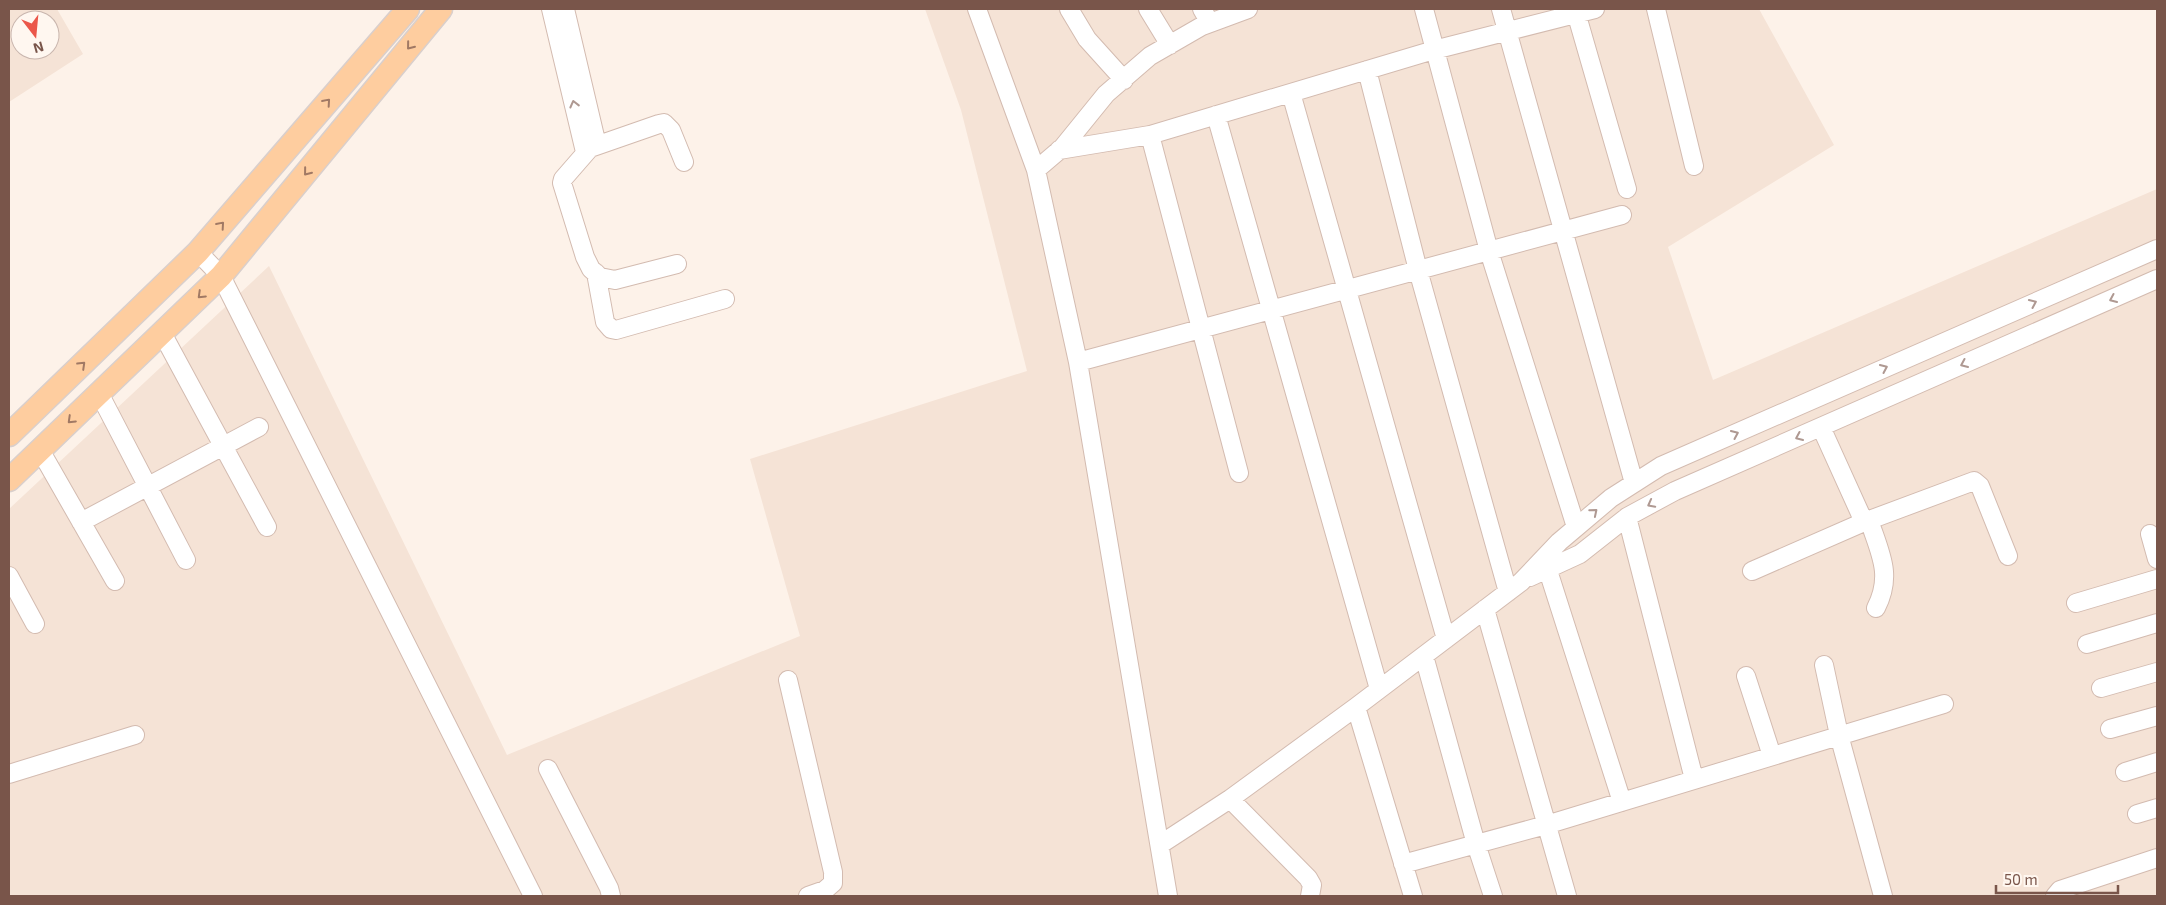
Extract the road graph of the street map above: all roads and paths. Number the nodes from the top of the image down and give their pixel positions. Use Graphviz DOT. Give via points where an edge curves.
graph roads {
  1 [pos="408,9"];
  2 [pos="441,9"];
  3 [pos="551,9"];
  4 [pos="565,9"];
  5 [pos="977,9"];
  6 [pos="1070,9"];
  7 [pos="1148,9"];
  8 [pos="1248,9"];
  9 [pos="1424,9"];
  10 [pos="1501,9"];
  11 [pos="1595,9"];
  12 [pos="1656,9"];
  13 [pos="1576,11"];
  14 [pos="1206,16"];
  15 [pos="1506,31"];
  16 [pos="1170,45"];
  17 [pos="1434,50"];
  18 [pos="1366,70"];
  19 [pos="1124,80"];
  20 [pos="1291,93"];
  21 [pos="1216,115"];
  22 [pos="1150,136"];
  23 [pos="591,148"];
  24 [pos="1059,150"];
  25 [pos="684,162"];
  26 [pos="1694,166"];
  27 [pos="1036,170"];
  28 [pos="1627,189"];
  29 [pos="1622,215"];
  30 [pos="1563,232"];
  31 [pos="2157,248"];
  32 [pos="1489,251"];
  33 [pos="198,252"];
  34 [pos="677,264"];
  35 [pos="1418,270"];
  36 [pos="596,273"];
  37 [pos="221,276"];
  38 [pos="2157,279"];
  39 [pos="1346,290"];
  40 [pos="725,299"];
  41 [pos="1272,310"];
  42 [pos="1202,329"];
  43 [pos="162,333"];
  44 [pos="1078,362"];
  45 [pos="99,393"];
  46 [pos="259,427"];
  47 [pos="1821,427"];
  48 [pos="9,435"];
  49 [pos="223,446"];
  50 [pos="40,450"];
  51 [pos="1239,473"];
  52 [pos="9,480"];
  53 [pos="1634,483"];
  54 [pos="147,486"];
  55 [pos="1627,517"];
  56 [pos="1866,521"];
  57 [pos="81,522"];
  58 [pos="267,527"];
  59 [pos="1576,527"];
  60 [pos="2150,534"];
  61 [pos="2008,556"];
  62 [pos="2157,559"];
  63 [pos="186,560"];
  64 [pos="1546,563"];
  65 [pos="1752,571"];
  66 [pos="9,576"];
  67 [pos="2157,579"];
  68 [pos="115,581"];
  69 [pos="1514,587"];
  70 [pos="2076,603"];
  71 [pos="1876,608"];
  72 [pos="1485,609"];
  73 [pos="2157,623"];
  74 [pos="35,624"];
  75 [pos="1446,639"];
  76 [pos="2087,644"];
  77 [pos="1424,656"];
  78 [pos="1824,665"];
  79 [pos="2157,672"];
  80 [pos="1746,676"];
  81 [pos="788,680"];
  82 [pos="2101,688"];
  83 [pos="1380,689"];
  84 [pos="1944,704"];
  85 [pos="1356,707"];
  86 [pos="2157,716"];
  87 [pos="2110,729"];
  88 [pos="135,735"];
  89 [pos="1840,735"];
  90 [pos="1772,756"];
  91 [pos="2157,762"];
  92 [pos="548,769"];
  93 [pos="2125,772"];
  94 [pos="9,774"];
  95 [pos="1694,779"];
  96 [pos="1230,798"];
  97 [pos="1622,802"];
  98 [pos="2157,808"];
  99 [pos="2136,814"];
  100 [pos="1546,825"];
  101 [pos="1161,844"];
  102 [pos="1476,844"];
  103 [pos="2157,858"];
  104 [pos="1403,864"];
  105 [pos="533,896"];
  106 [pos="611,896"];
  107 [pos="808,896"];
  108 [pos="1168,896"];
  109 [pos="1310,896"];
  110 [pos="1413,896"];
  111 [pos="1493,896"];
  112 [pos="1567,896"];
  113 [pos="1883,896"];
  114 [pos="2055,896"];
  33 -- 1 [label="main road, one-way"];
  2 -- 37 [label="main road, one-way"];
  23 -- 3 [label="street, one-way"];
  4 -- 23 [label="street"];
  5 -- 27 [label="street"];
  6 -- 19 [label="street" via="1087,39"];
  7 -- 16 [label="street"];
  8 -- 14 [label="street"];
  9 -- 17 [label="street"];
  10 -- 15 [label="street"];
  11 -- 13 [label="street"];
  12 -- 26 [label="street"];
  13 -- 15 [label="street"];
  13 -- 28 [label="street"];
  14 -- 16 [label="street"];
  15 -- 17 [label="street"];
  15 -- 30 [label="street"];
  16 -- 19 [label="street" via="1150,56"];
  17 -- 18 [label="street"];
  17 -- 32 [label="street"];
  18 -- 20 [label="street"];
  18 -- 35 [label="street"];
  19 -- 24 [label="street" via="1106,94"];
  20 -- 21 [label="street"];
  20 -- 39 [label="street"];
  21 -- 22 [label="street"];
  21 -- 41 [label="street"];
  22 -- 24 [label="street"];
  22 -- 42 [label="street"];
  23 -- 25 [label="street" via="664,124 671,130"];
  23 -- 36 [label="street" via="562,183 585,257"];
  24 -- 27 [label="street"];
  27 -- 44 [label="street"];
  29 -- 30 [label="street"];
  30 -- 32 [label="street"];
  30 -- 53 [label="street"];
  53 -- 31 [label="street, one-way" via="1661,466"];
  32 -- 35 [label="street"];
  32 -- 59 [label="street"];
  33 -- 37 [label="street"];
  48 -- 33 [label="main road, one-way"];
  34 -- 36 [label="street" via="615,280"];
  35 -- 39 [label="street"];
  35 -- 69 [label="street"];
  36 -- 40 [label="street" via="605,322 611,329"];
  37 -- 43 [label="main road, one-way"];
  37 -- 105 [label="street"];
  38 -- 47 [label="street, one-way"];
  39 -- 41 [label="street"];
  39 -- 75 [label="street"];
  41 -- 42 [label="street"];
  41 -- 83 [label="street"];
  42 -- 44 [label="street"];
  42 -- 51 [label="street"];
  43 -- 45 [label="main road"];
  43 -- 49 [label="street"];
  44 -- 101 [label="street"];
  45 -- 50 [label="main road, one-way"];
  45 -- 54 [label="street"];
  46 -- 49 [label="street"];
  47 -- 55 [label="street, one-way" via="1675,491"];
  47 -- 56 [label="street"];
  49 -- 54 [label="street"];
  49 -- 58 [label="street"];
  50 -- 52 [label="main road"];
  50 -- 57 [label="street"];
  59 -- 53 [label="street, one-way"];
  54 -- 57 [label="street"];
  54 -- 63 [label="street"];
  55 -- 64 [label="street" via="1580,554"];
  55 -- 95 [label="street"];
  56 -- 61 [label="street" via="1974,480 1980,486"];
  56 -- 65 [label="street"];
  56 -- 71 [label="street" via="1882,562 1885,580 1884,593"];
  57 -- 68 [label="street"];
  59 -- 64 [label="street"];
  60 -- 62 [label="street"];
  64 -- 69 [label="street"];
  64 -- 97 [label="street"];
  66 -- 74 [label="street"];
  67 -- 70 [label="street"];
  69 -- 72 [label="street"];
  72 -- 75 [label="street"];
  72 -- 100 [label="street"];
  73 -- 76 [label="street"];
  75 -- 77 [label="street"];
  77 -- 83 [label="street"];
  77 -- 102 [label="street"];
  78 -- 89 [label="street"];
  79 -- 82 [label="street"];
  80 -- 90 [label="street"];
  81 -- 107 [label="street" via="833,872 833,883 825,890"];
  83 -- 85 [label="street"];
  84 -- 89 [label="street"];
  85 -- 96 [label="street"];
  85 -- 104 [label="street"];
  86 -- 87 [label="street"];
  88 -- 94 [label="street"];
  89 -- 90 [label="street"];
  89 -- 113 [label="street"];
  90 -- 95 [label="street"];
  91 -- 93 [label="street"];
  92 -- 106 [label="street"];
  95 -- 97 [label="street"];
  96 -- 101 [label="street"];
  96 -- 109 [label="street" via="1308,878 1312,885"];
  97 -- 100 [label="street"];
  98 -- 99 [label="street"];
  100 -- 102 [label="street"];
  100 -- 112 [label="street"];
  101 -- 108 [label="street"];
  102 -- 104 [label="street"];
  102 -- 111 [label="street"];
  103 -- 114 [label="street" via="2060,890"];
  104 -- 110 [label="street"];
}
